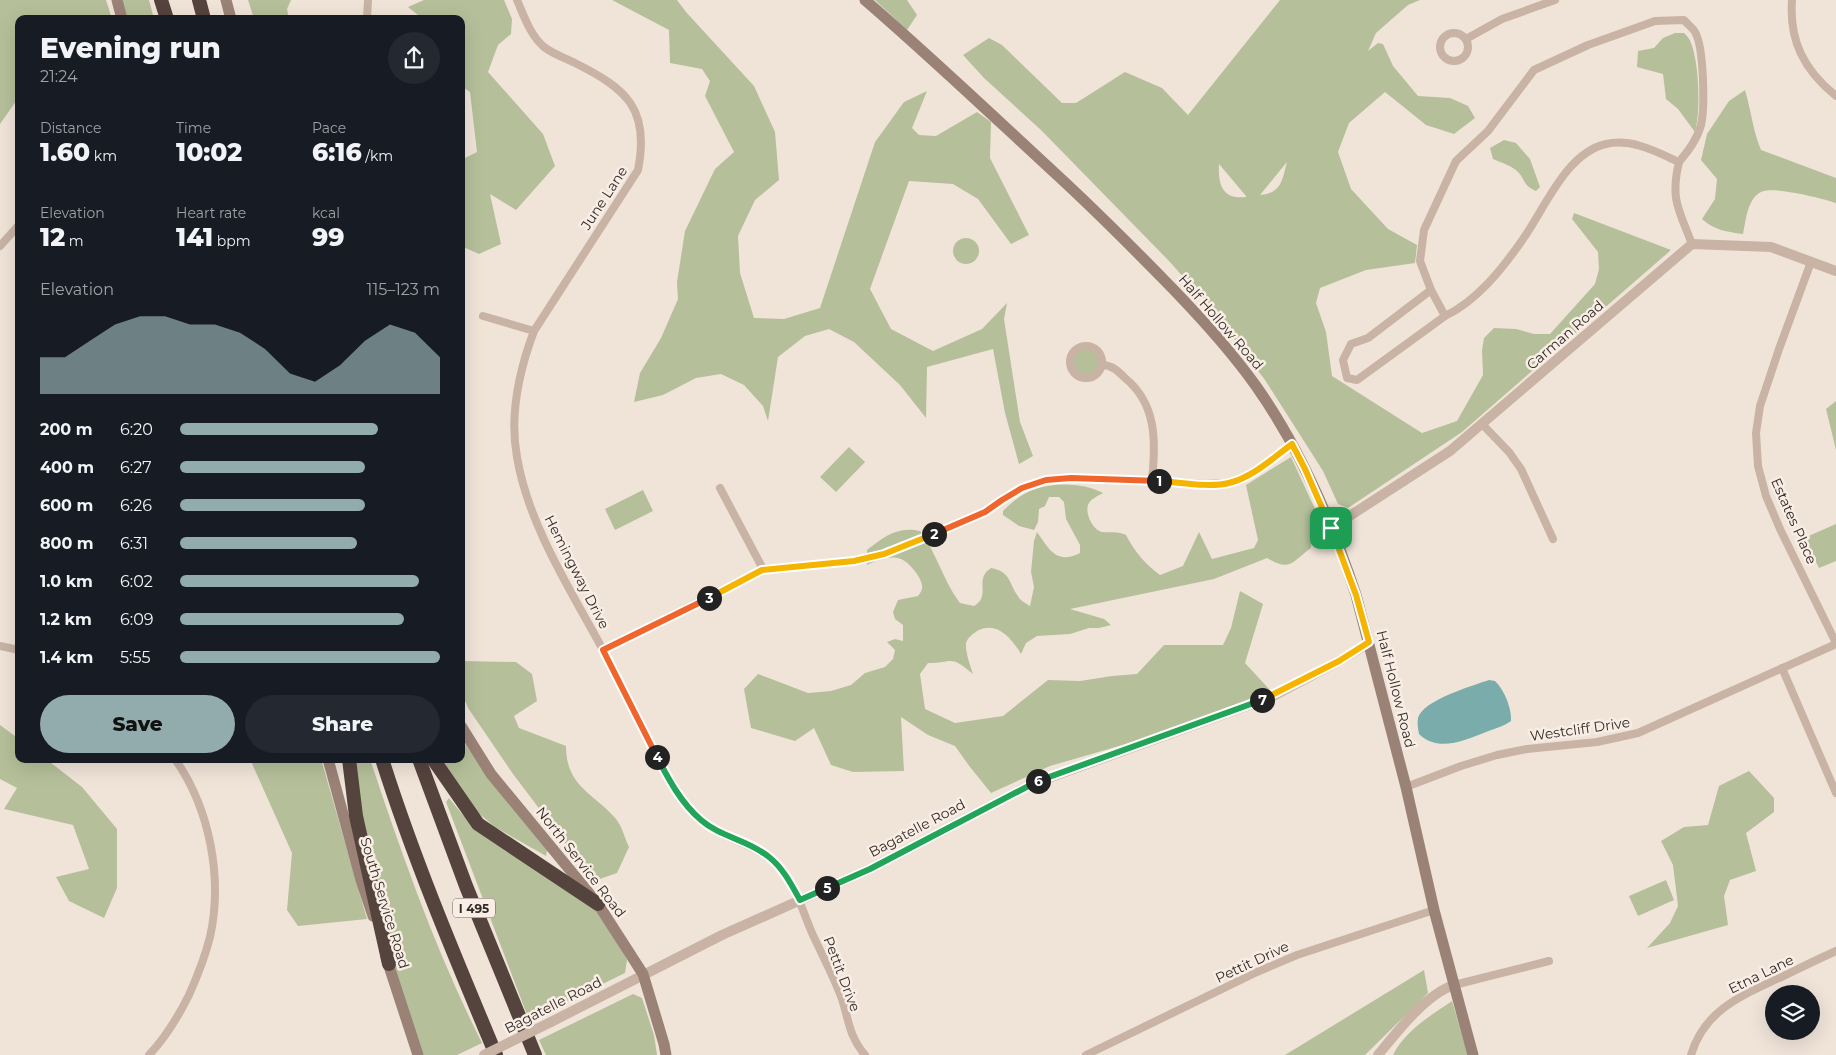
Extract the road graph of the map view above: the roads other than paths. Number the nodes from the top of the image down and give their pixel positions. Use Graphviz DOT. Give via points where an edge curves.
graph roads {
  1 [pos="117,0"];
  2 [pos="161,0"];
  3 [pos="198,0"];
  4 [pos="226,0"];
  5 [pos="368,0"];
  6 [pos="517,0"];
  7 [pos="865,0"];
  8 [pos="1554,0"];
  9 [pos="1792,0"];
  10 [pos="121,15"];
  11 [pos="165,15"];
  12 [pos="203,15"];
  13 [pos="231,15"];
  14 [pos="367,15"];
  15 [pos="1466,39"];
  16 [pos="1836,96"];
  17 [pos="1679,162"];
  18 [pos="15,229"];
  19 [pos="1692,244"];
  20 [pos="0,246"];
  21 [pos="1811,262"];
  22 [pos="1836,271"];
  23 [pos="1431,290"];
  24 [pos="483,316"];
  25 [pos="1445,316"];
  26 [pos="534,331"];
  27 [pos="1102,365"];
  28 [pos="1482,424"];
  29 [pos="1292,444"];
  30 [pos="1152,480"];
  31 [pos="720,488"];
  32 [pos="1331,528"];
  33 [pos="1553,539"];
  34 [pos="762,570"];
  35 [pos="1369,642"];
  36 [pos="1836,644"];
  37 [pos="0,646"];
  38 [pos="15,649"];
  39 [pos="603,650"];
  40 [pos="1782,668"];
  41 [pos="465,732"];
  42 [pos="177,763"];
  43 [pos="329,763"];
  44 [pos="350,763"];
  45 [pos="383,763"];
  46 [pos="420,763"];
  47 [pos="436,763"];
  48 [pos="1406,787"];
  49 [pos="1836,793"];
  50 [pos="800,900"];
  51 [pos="598,904"];
  52 [pos="1434,910"];
  53 [pos="1836,951"];
  54 [pos="1549,961"];
  55 [pos="388,964"];
  56 [pos="643,974"];
  57 [pos="1454,985"];
  58 [pos="149,1055"];
  59 [pos="418,1055"];
  60 [pos="484,1055"];
  61 [pos="496,1055"];
  62 [pos="535,1055"];
  63 [pos="666,1055"];
  64 [pos="864,1055"];
  65 [pos="1086,1055"];
  66 [pos="1378,1055"];
  67 [pos="1473,1055"];
  68 [pos="1691,1055"];
  1 -- 10 [label="main road"];
  2 -- 11 [label="highway"];
  3 -- 12 [label="highway"];
  4 -- 13 [label="main road"];
  5 -- 14 [label="street"];
  6 -- 26 [label="street, June Lane" via="533,34 544,46 609,81 635,110 642,129 638,170"];
  7 -- 29 [label="main road, Half Hollow Road" via="1130,244 1230,352 1257,387"];
  8 -- 15 [label="street" via="1502,19"];
  9 -- 16 [label="street" via="1793,33 1799,49 1810,71"];
  17 -- 19 [label="street" via="1675,201"];
  17 -- 23 [label="street" via="1693,144 1703,105 1700,51 1695,32 1684,20 1655,21 1588,45 1534,70 1488,131 1456,160 1447,179 1424,230 1420,261"];
  17 -- 25 [label="street" via="1645,146 1625,143 1606,144 1583,155 1563,175 1523,240 1486,286"];
  18 -- 20 [label="street"];
  19 -- 21 [label="street" via="1771,247"];
  19 -- 28 [label="street, Carman Road"];
  21 -- 22 [label="street"];
  21 -- 36 [label="street, Estates Place" via="1760,406 1756,433 1758,466 1780,529"];
  23 -- 25 [label="street"];
  23 -- 25 [label="street" via="1368,338 1351,344 1343,360 1348,378 1357,380"];
  24 -- 26 [label="street"];
  26 -- 39 [label="street, Hemingway Drive" via="518,381 514,433 516,457 535,519"];
  27 -- 27 [label="street" via="1097,350 1086,346 1076,350 1071,359 1072,369 1083,378 1097,374"];
  27 -- 30 [label="street" via="1113,368 1132,383 1145,401 1155,439"];
  28 -- 32 [label="street, Carman Road" via="1450,451"];
  28 -- 33 [label="street" via="1521,469"];
  29 -- 30 [label="street" via="1245,477 1228,483"];
  29 -- 32 [label="main road, Half Hollow Road"];
  30 -- 34 [label="street" via="1046,480 1022,488 964,522 884,554 854,561"];
  31 -- 34 [label="street"];
  32 -- 35 [label="main road, Half Hollow Road" via="1353,586"];
  34 -- 39 [label="street"];
  35 -- 48 [label="main road, Half Hollow Road"];
  35 -- 50 [label="street, Bagatelle Road" via="1271,697 1032,784 870,869"];
  36 -- 40 [label="street, Westcliff Drive"];
  37 -- 38 [label="street"];
  39 -- 50 [label="street, Hemingway Drive" via="669,780 685,804 715,830 768,856 780,868"];
  40 -- 48 [label="street, Westcliff Drive" via="1638,733 1597,742 1497,754"];
  40 -- 49 [label="street"];
  41 -- 51 [label="main road, North Service Road" via="491,774"];
  42 -- 58 [label="street" via="199,804 208,831 213,856 214,906 210,937 192,988 160,1044"];
  43 -- 55 [label="main road, South Service Road"];
  44 -- 55 [label="highway" via="356,816"];
  45 -- 61 [label="highway, I 495" via="432,899"];
  46 -- 62 [label="highway, I 495" via="466,886"];
  47 -- 51 [label="highway" via="478,824"];
  48 -- 52 [label="main road, Half Hollow Road"];
  50 -- 56 [label="street, Bagatelle Road"];
  50 -- 64 [label="street, Pettit Drive" via="842,999 850,1032"];
  51 -- 56 [label="main road, North Service Road"];
  52 -- 57 [label="main road, Half Hollow Road"];
  52 -- 65 [label="street, Pettit Drive" via="1297,955"];
  53 -- 68 [label="street, Etna Lane" via="1736,998 1713,1016"];
  54 -- 57 [label="street"];
  55 -- 59 [label="main road, South Service Road"];
  56 -- 60 [label="street, Bagatelle Road, bridge"];
  56 -- 63 [label="main road, North Service Road"];
  57 -- 66 [label="street" via="1436,994 1403,1024"];
  57 -- 67 [label="main road, Half Hollow Road"];
}
